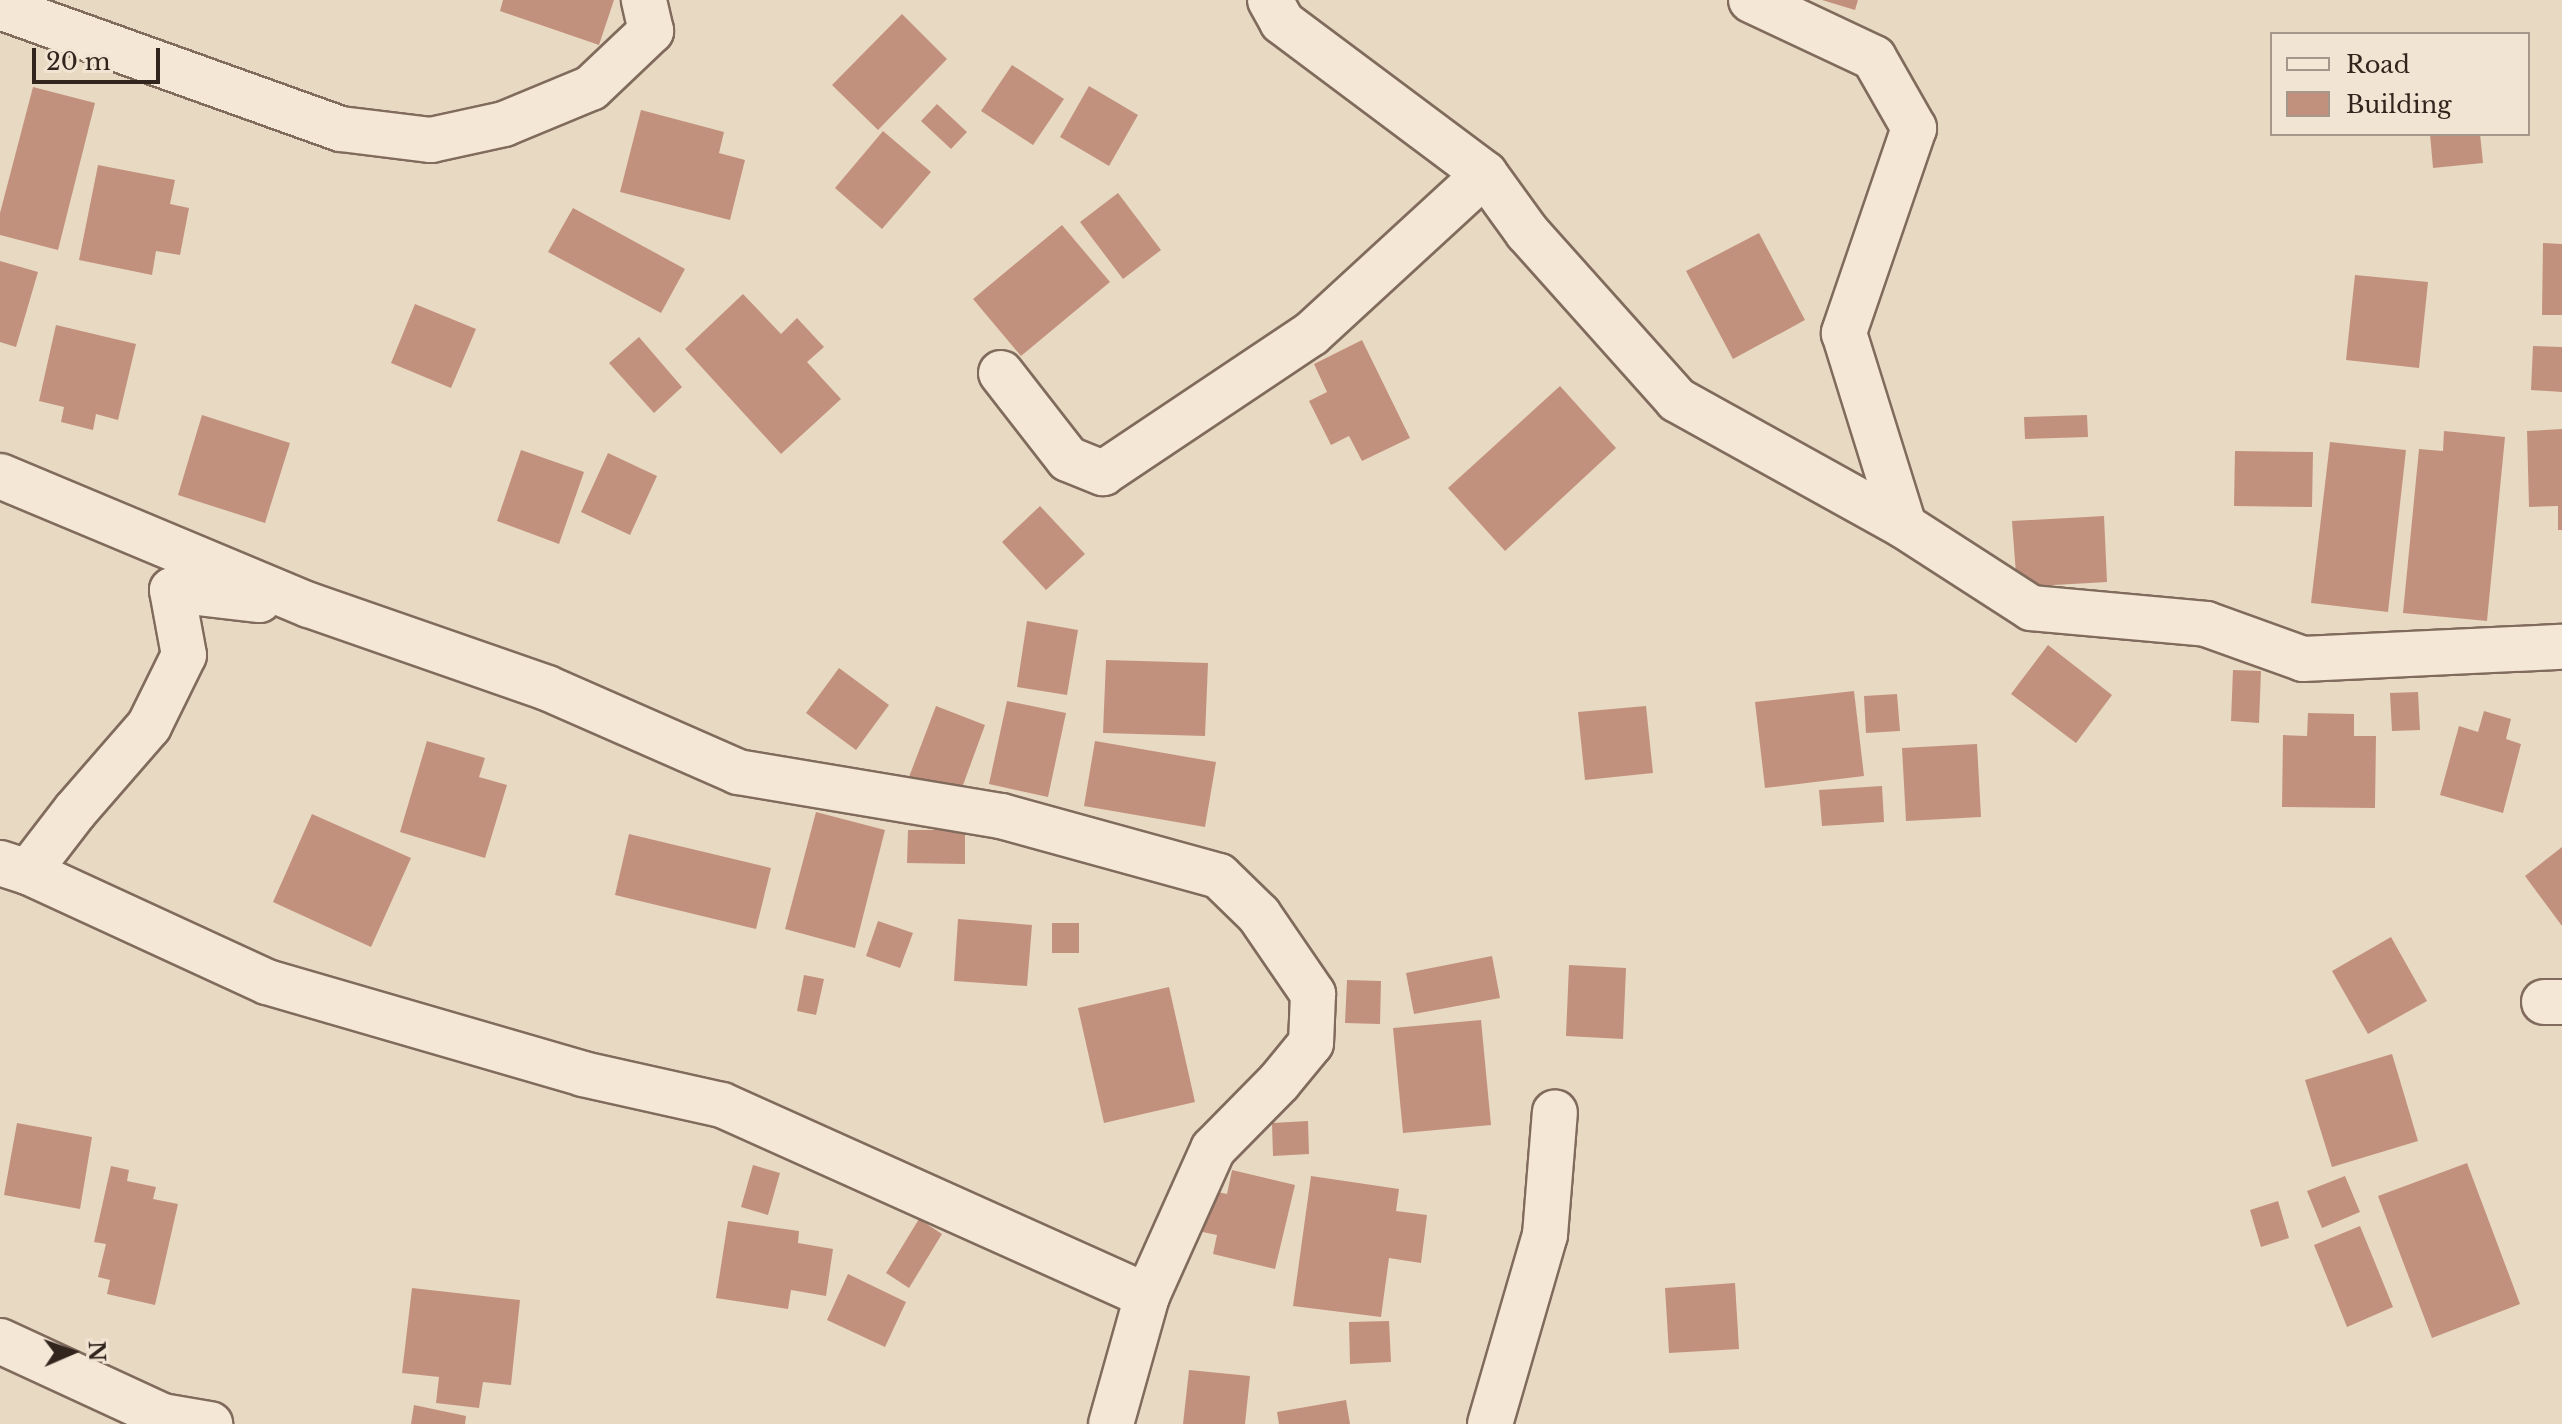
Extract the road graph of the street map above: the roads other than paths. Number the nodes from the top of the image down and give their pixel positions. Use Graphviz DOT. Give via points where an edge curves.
graph roads {
  1 [pos="644,0"];
  2 [pos="1270,0"];
  3 [pos="1751,0"];
  4 [pos="0,7"];
  5 [pos="1485,174"];
  6 [pos="1001,373"];
  7 [pos="0,476"];
  8 [pos="1904,526"];
  9 [pos="309,605"];
  10 [pos="2562,647"];
  11 [pos="14,867"];
  12 [pos="1555,1112"];
  13 [pos="1147,1296"];
  14 [pos="0,1341"];
  15 [pos="210,1424"];
  16 [pos="1111,1424"];
  17 [pos="1490,1424"];
  1 -- 4 [label="street" via="651,31 591,88 504,124 431,140 341,129"];
  2 -- 5 [label="street" via="1282,22"];
  3 -- 8 [label="street" via="1874,58 1914,128 1844,333"];
  5 -- 6 [label="street" via="1311,334 1103,473 1068,459"];
  5 -- 8 [label="street" via="1527,232 1677,400"];
  7 -- 9 [label="street"];
  8 -- 10 [label="street" via="2031,608 2206,624 2303,659"];
  9 -- 11 [label="street" via="172,590 184,655 149,726 75,811"];
  9 -- 13 [label="street" via="547,688 738,772 1001,816 1219,876 1259,915 1313,994 1311,1043 1213,1149"];
  11 -- 13 [label="street" via="267,982 583,1074 722,1105"];
  12 -- 17 [label="street" via="1545,1235"];
  13 -- 16 [label="street"];
  14 -- 15 [label="street" via="162,1416"];
}
